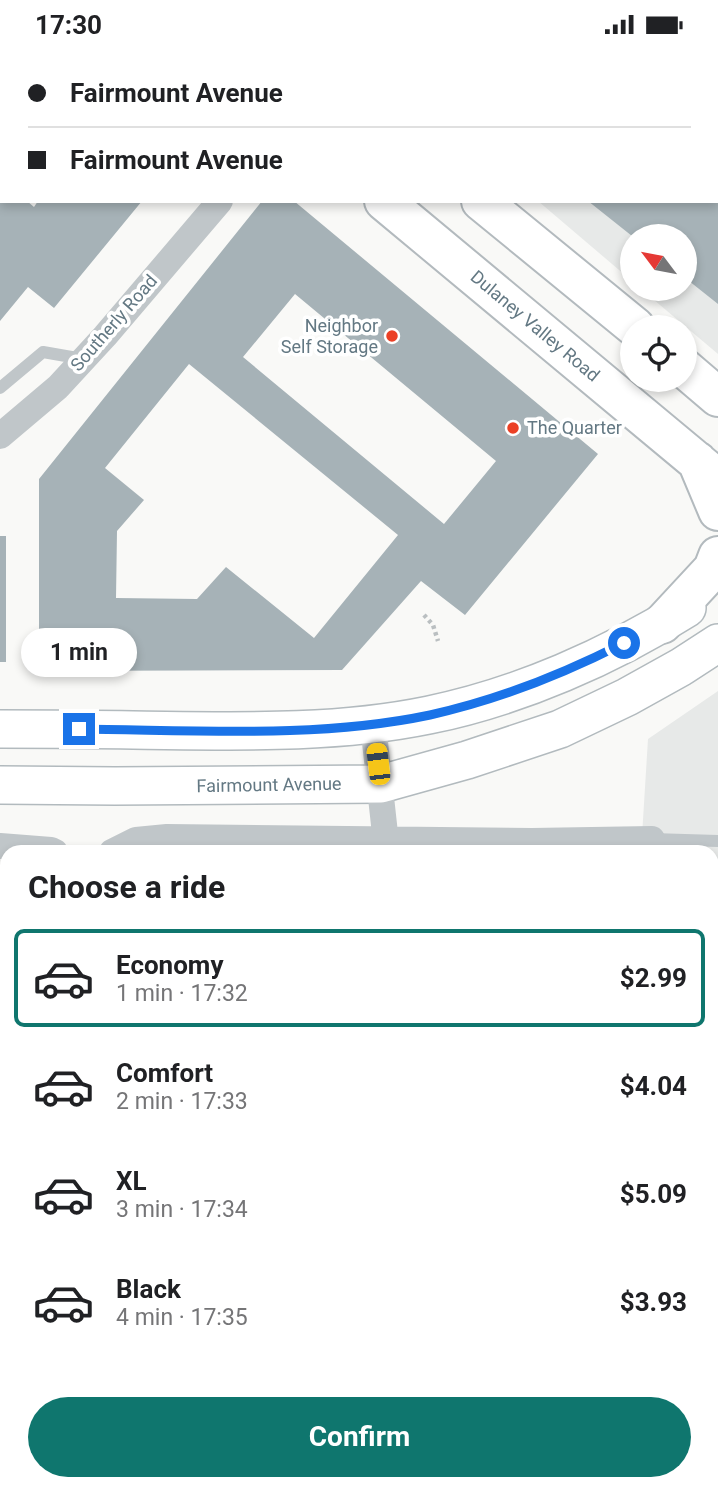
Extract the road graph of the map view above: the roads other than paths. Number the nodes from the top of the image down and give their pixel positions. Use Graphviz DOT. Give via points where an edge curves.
graph roads {
  1 [pos="218,203"];
  2 [pos="386,203"];
  3 [pos="483,203"];
  4 [pos="620,315"];
  5 [pos="83,359"];
  6 [pos="0,388"];
  7 [pos="0,436"];
  8 [pos="708,470"];
  9 [pos="718,511"];
  10 [pos="718,556"];
  11 [pos="718,589"];
  12 [pos="662,624"];
  13 [pos="718,643"];
  14 [pos="373,724"];
  15 [pos="0,729"];
  16 [pos="381,784"];
  17 [pos="0,785"];
  18 [pos="652,839"];
  19 [pos="718,841"];
  20 [pos="127,845"];
  21 [pos="387,845"];
  22 [pos="583,845"];
  23 [pos="604,845"];
  1 -- 5 [label="street, Southerly Road"];
  2 -- 8 [label="main road, Dulaney Valley Road"];
  3 -- 4 [label="main road"];
  5 -- 6 [label="lane" via="43,352"];
  5 -- 7 [label="street, Southerly Road" via="58,387"];
  8 -- 9 [label="main road"];
  10 -- 12 [label="main road" via="713,569"];
  11 -- 12 [label="main road"];
  12 -- 14 [label="main road" via="587,662 488,700"];
  13 -- 16 [label="main road, Fairmount Avenue" via="660,679 560,729"];
  14 -- 15 [label="main road" via="241,731"];
  14 -- 16 [label="street"];
  16 -- 17 [label="main road, Fairmount Avenue"];
  16 -- 21 [label="street"];
  18 -- 19 [label="lane"];
  18 -- 23 [label="street"];
  20 -- 21 [label="street" via="167,837"];
  21 -- 22 [label="street" via="533,841"];
}
